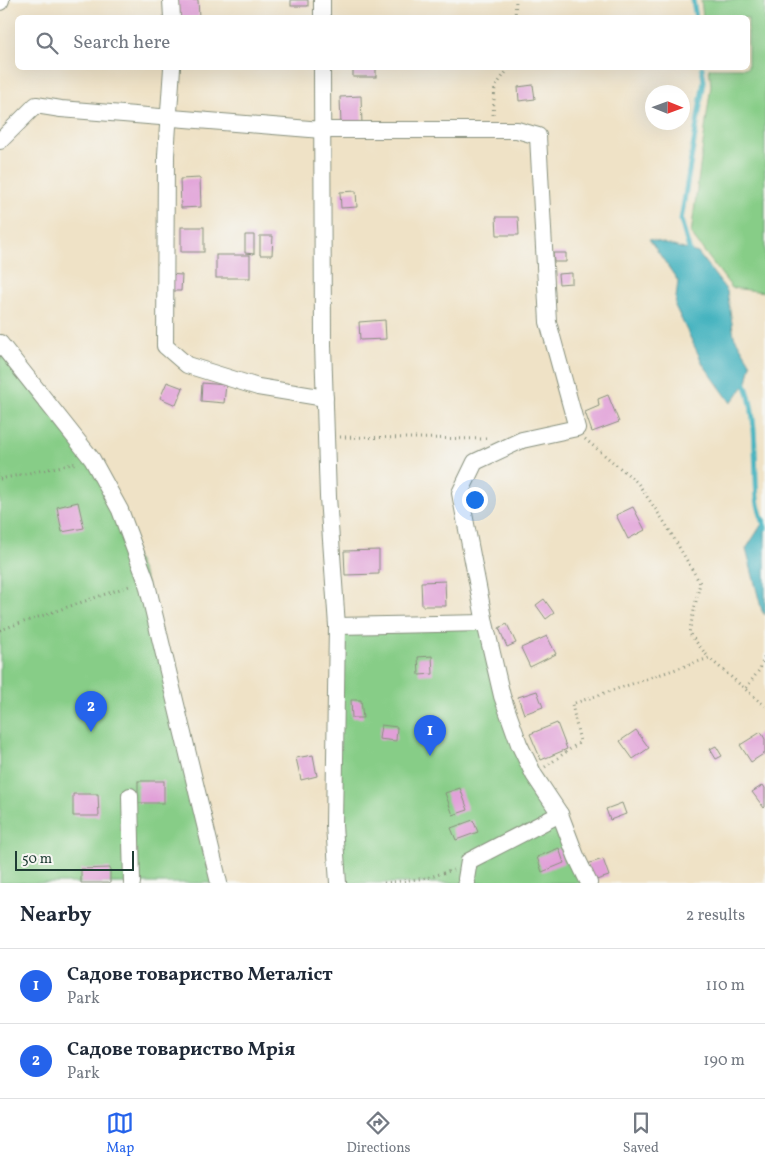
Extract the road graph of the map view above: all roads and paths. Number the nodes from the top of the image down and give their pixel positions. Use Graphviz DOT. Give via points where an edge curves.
graph roads {
  1 [pos="171,0"];
  2 [pos="322,0"];
  3 [pos="516,0"];
  4 [pos="172,15"];
  5 [pos="322,15"];
  6 [pos="515,15"];
  7 [pos="172,70"];
  8 [pos="322,70"];
  9 [pos="508,70"];
  10 [pos="168,118"];
  11 [pos="322,130"];
  12 [pos="492,130"];
  13 [pos="0,141"];
  14 [pos="0,343"];
  15 [pos="325,398"];
  16 [pos="577,428"];
  17 [pos="326,437"];
  18 [pos="492,439"];
  19 [pos="92,460"];
  20 [pos="0,479"];
  21 [pos="146,580"];
  22 [pos="485,623"];
  23 [pos="337,626"];
  24 [pos="0,630"];
  25 [pos="765,655"];
  26 [pos="709,658"];
  27 [pos="746,688"];
  28 [pos="765,706"];
  29 [pos="534,775"];
  30 [pos="130,796"];
  31 [pos="560,814"];
  32 [pos="469,861"];
  33 [pos="132,883"];
  34 [pos="219,883"];
  35 [pos="338,883"];
  36 [pos="384,883"];
  37 [pos="467,883"];
  38 [pos="589,883"];
  1 -- 4 [label="street"];
  2 -- 5 [label="street"];
  3 -- 6 [label="path"];
  7 -- 10 [label="street"];
  8 -- 11 [label="street"];
  9 -- 12 [label="path" via="495,87"];
  10 -- 11 [label="street"];
  10 -- 13 [label="street" via="36,105"];
  10 -- 15 [label="street" via="165,346 188,365 258,387"];
  11 -- 12 [label="street"];
  11 -- 15 [label="street"];
  12 -- 16 [label="street" via="517,130 538,136 548,322"];
  14 -- 19 [label="street"];
  15 -- 17 [label="street"];
  16 -- 22 [label="street" via="522,440 476,462 460,493"];
  16 -- 26 [label="path" via="588,443 637,482 700,583 689,633"];
  17 -- 18 [label="path"];
  17 -- 23 [label="street"];
  19 -- 20 [label="path"];
  19 -- 21 [label="street" via="120,510"];
  21 -- 24 [label="path"];
  21 -- 34 [label="street"];
  22 -- 23 [label="street"];
  22 -- 29 [label="street" via="502,696"];
  23 -- 35 [label="street" via="334,825"];
  25 -- 27 [label="path" via="760,669"];
  26 -- 27 [label="path"];
  26 -- 29 [label="path" via="572,704 580,742"];
  27 -- 28 [label="path"];
  29 -- 31 [label="street"];
  30 -- 33 [label="street"];
  31 -- 32 [label="street"];
  31 -- 38 [label="street"];
  32 -- 36 [label="path" via="452,871 427,878"];
  32 -- 37 [label="street"];
}
